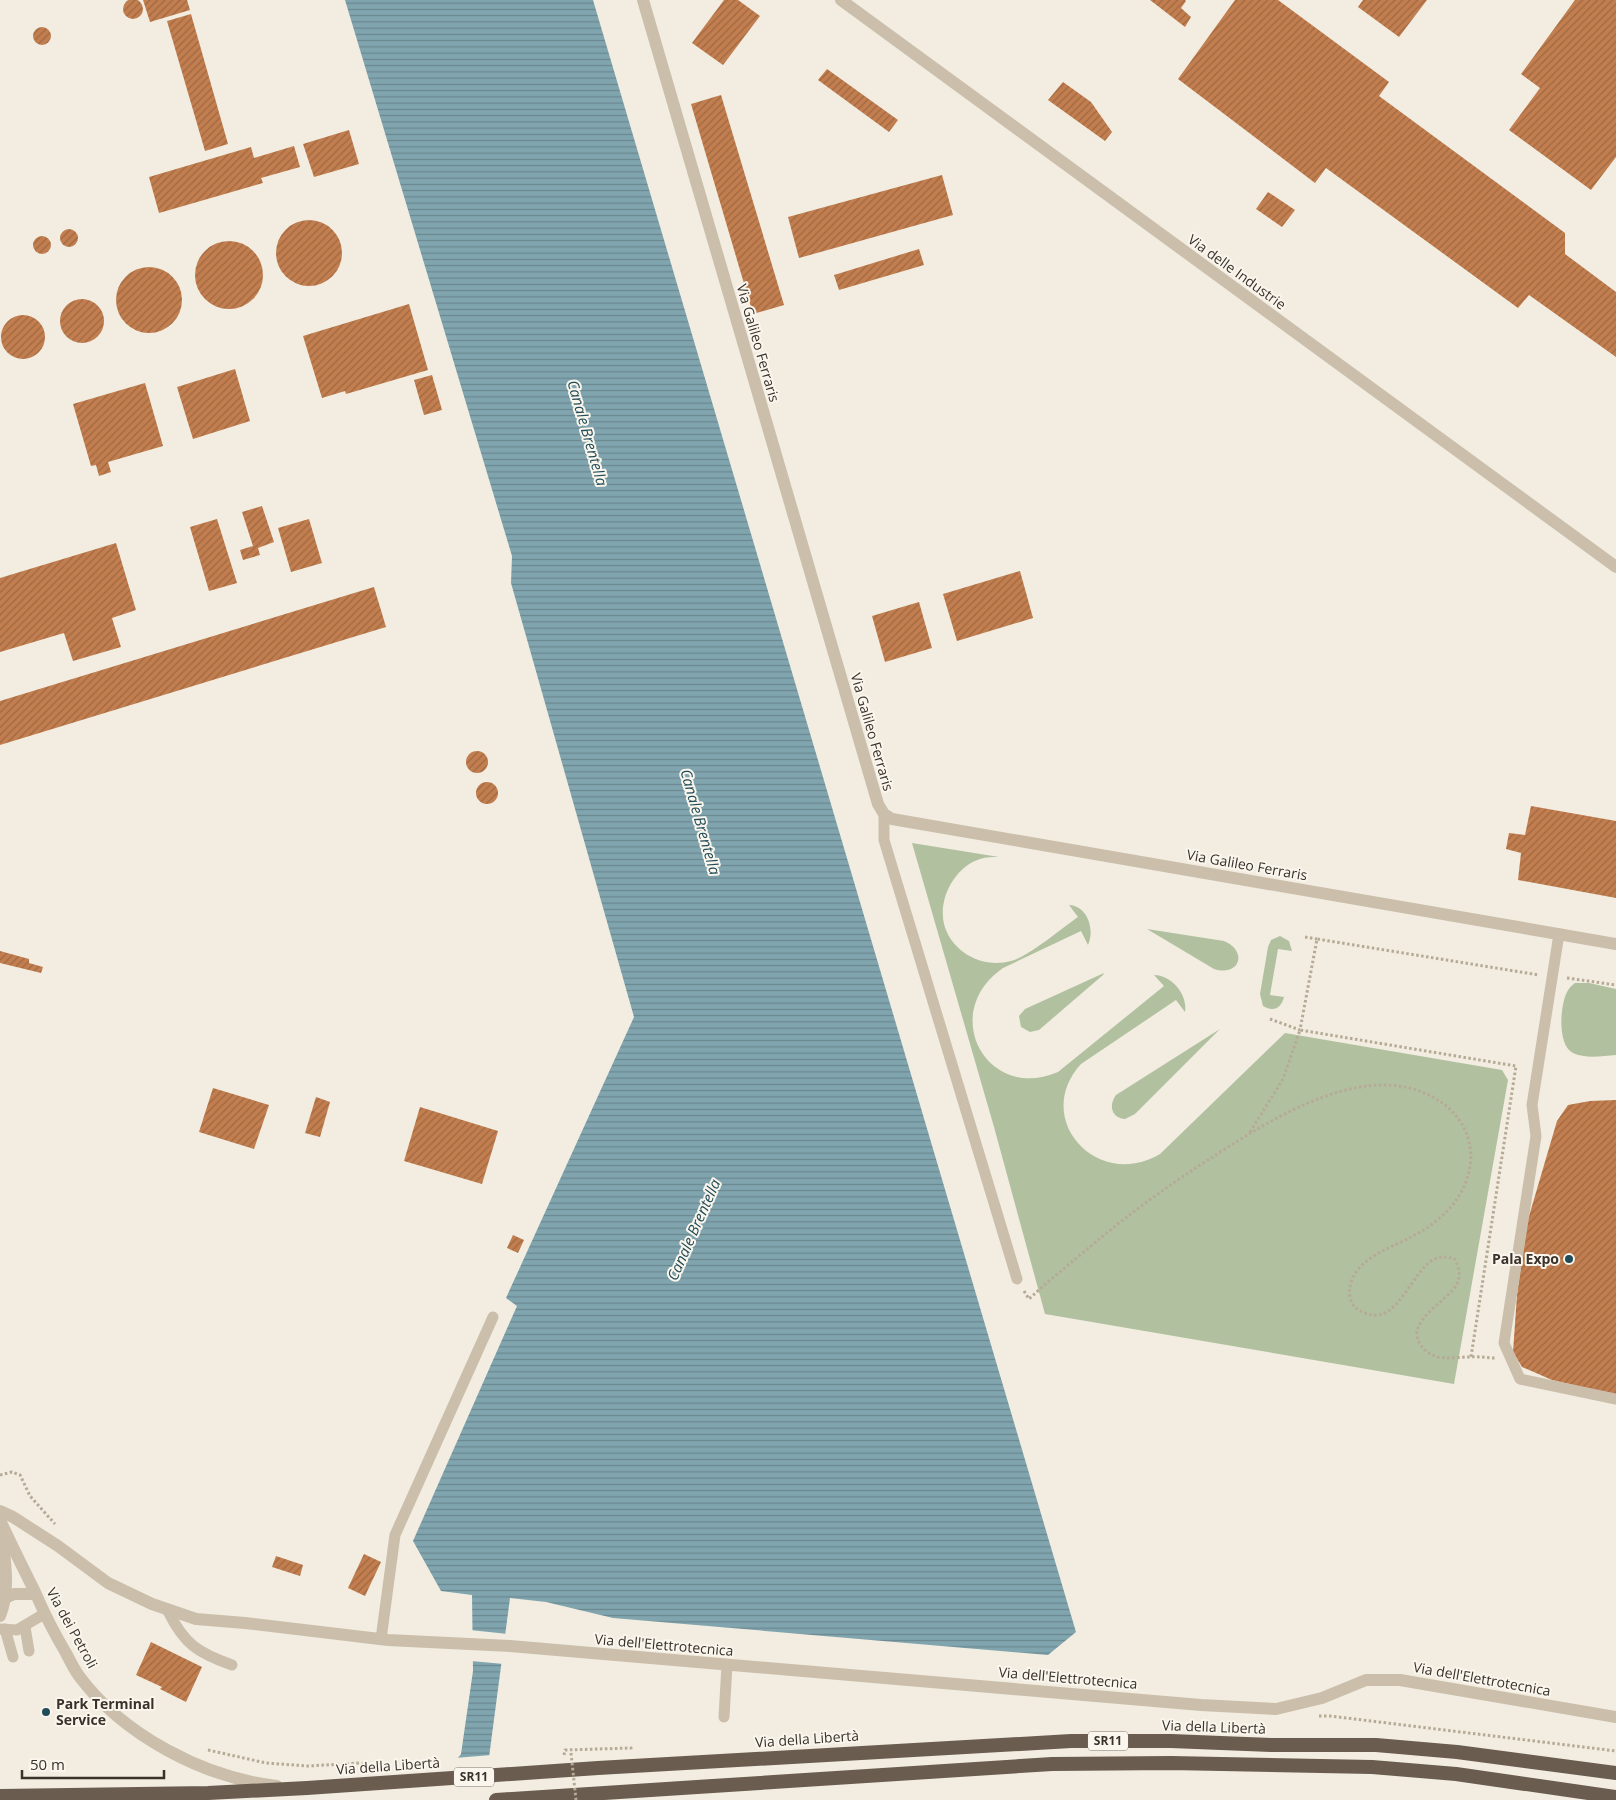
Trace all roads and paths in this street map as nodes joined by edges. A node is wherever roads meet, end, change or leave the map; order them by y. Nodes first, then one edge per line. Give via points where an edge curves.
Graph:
1 (642, 0) edge
2 (841, 0) edge
3 (1616, 567) edge
4 (884, 814) junction
5 (1559, 934) junction
6 (1305, 937) dead end
7 (1317, 939) junction
8 (1616, 944) edge
9 (1552, 977) junction
10 (1616, 985) edge
11 (1270, 1019) dead end
12 (1300, 1030) junction
13 (1250, 1133) junction
14 (1017, 1279) dead end
15 (1038, 1289) dead end
16 (493, 1317) dead end
17 (1471, 1357) junction
18 (1511, 1360) junction
19 (1616, 1399) edge
20 (0, 1475) edge
21 (0, 1518) edge
22 (59, 1527) dead end
23 (36, 1594) junction
24 (5, 1598) junction
25 (168, 1611) junction
26 (44, 1614) junction
27 (0, 1616) edge
28 (25, 1627) junction
29 (2, 1629) edge
30 (381, 1639) junction
31 (29, 1651) dead end
32 (13, 1657) dead end
33 (232, 1665) dead end
34 (727, 1665) junction
35 (724, 1717) dead end
36 (1616, 1717) edge
37 (206, 1750) dead end
38 (631, 1751) dead end
39 (571, 1753) dead end
40 (564, 1758) dead end
41 (375, 1770) dead end
42 (1616, 1773) edge
43 (307, 1788) junction
44 (0, 1791) edge
45 (0, 1796) edge
46 (22, 1796) junction
47 (1616, 1797) edge
48 (496, 1800) edge
49 (576, 1800) edge

1 - 4 street, Via Galileo Ferraris via 878,804
2 - 3 street, Via delle Industrie
4 - 5 street, Via Galileo Ferraris via 892,819
4 - 14 lane via 884,840
5 - 8 street, Via Galileo Ferraris
5 - 9 lane
6 - 7 path
7 - 9 path
7 - 12 path
9 - 10 path
9 - 18 lane via 1532,1105 1536,1136 1504,1343
11 - 12 path
12 - 13 path via 1283,1079
12 - 17 path via 1516,1066
13 - 15 path via 1132,1212
13 - 17 path via 1316,1101 1366,1086 1412,1089 1435,1096 1452,1111 1465,1129 1471,1153 1469,1175 1462,1190 1452,1206 1427,1228 1376,1254 1362,1265 1350,1284 1350,1293 1351,1303 1358,1310 1368,1315 1381,1314 1402,1298 1433,1259 1454,1258 1459,1273 1457,1283 1423,1319 1416,1337 1426,1352 1439,1357
16 - 30 lane via 395,1535
17 - 18 path
18 - 19 lane via 1520,1379
20 - 22 path via 12,1472 20,1475 30,1496
21 - 23 street, Via dei Petroli
21 - 24 street via 7,1579
21 - 25 street via 13,1517 108,1583
23 - 24 street via 14,1594
23 - 26 street, Via dei Petroli
24 - 27 street
25 - 30 street via 196,1619
25 - 33 lane via 192,1646
26 - 28 lane
26 - 43 street, Via dei Petroli via 78,1675 129,1727 161,1747 220,1772 264,1784
28 - 29 lane
28 - 31 lane
29 - 32 lane
30 - 34 street, Via dell'Elettrotecnica via 510,1646
34 - 35 lane
34 - 36 street, Via dell'Elettrotecnica via 1276,1709 1322,1698 1366,1680 1400,1680
37 - 41 path via 266,1763 308,1766 360,1763
38 - 40 path via 631,1748 565,1750
39 - 49 path, bridge
42 - 43 highway, Via della Libertà / SR11 via 1376,1745 1071,1742
43 - 46 highway, Via della Libertà / SR11
44 - 46 highway
45 - 46 highway, Via della Libertà / SR11
47 - 48 highway, SR11 via 1456,1774 1372,1767 1171,1763 1052,1764

